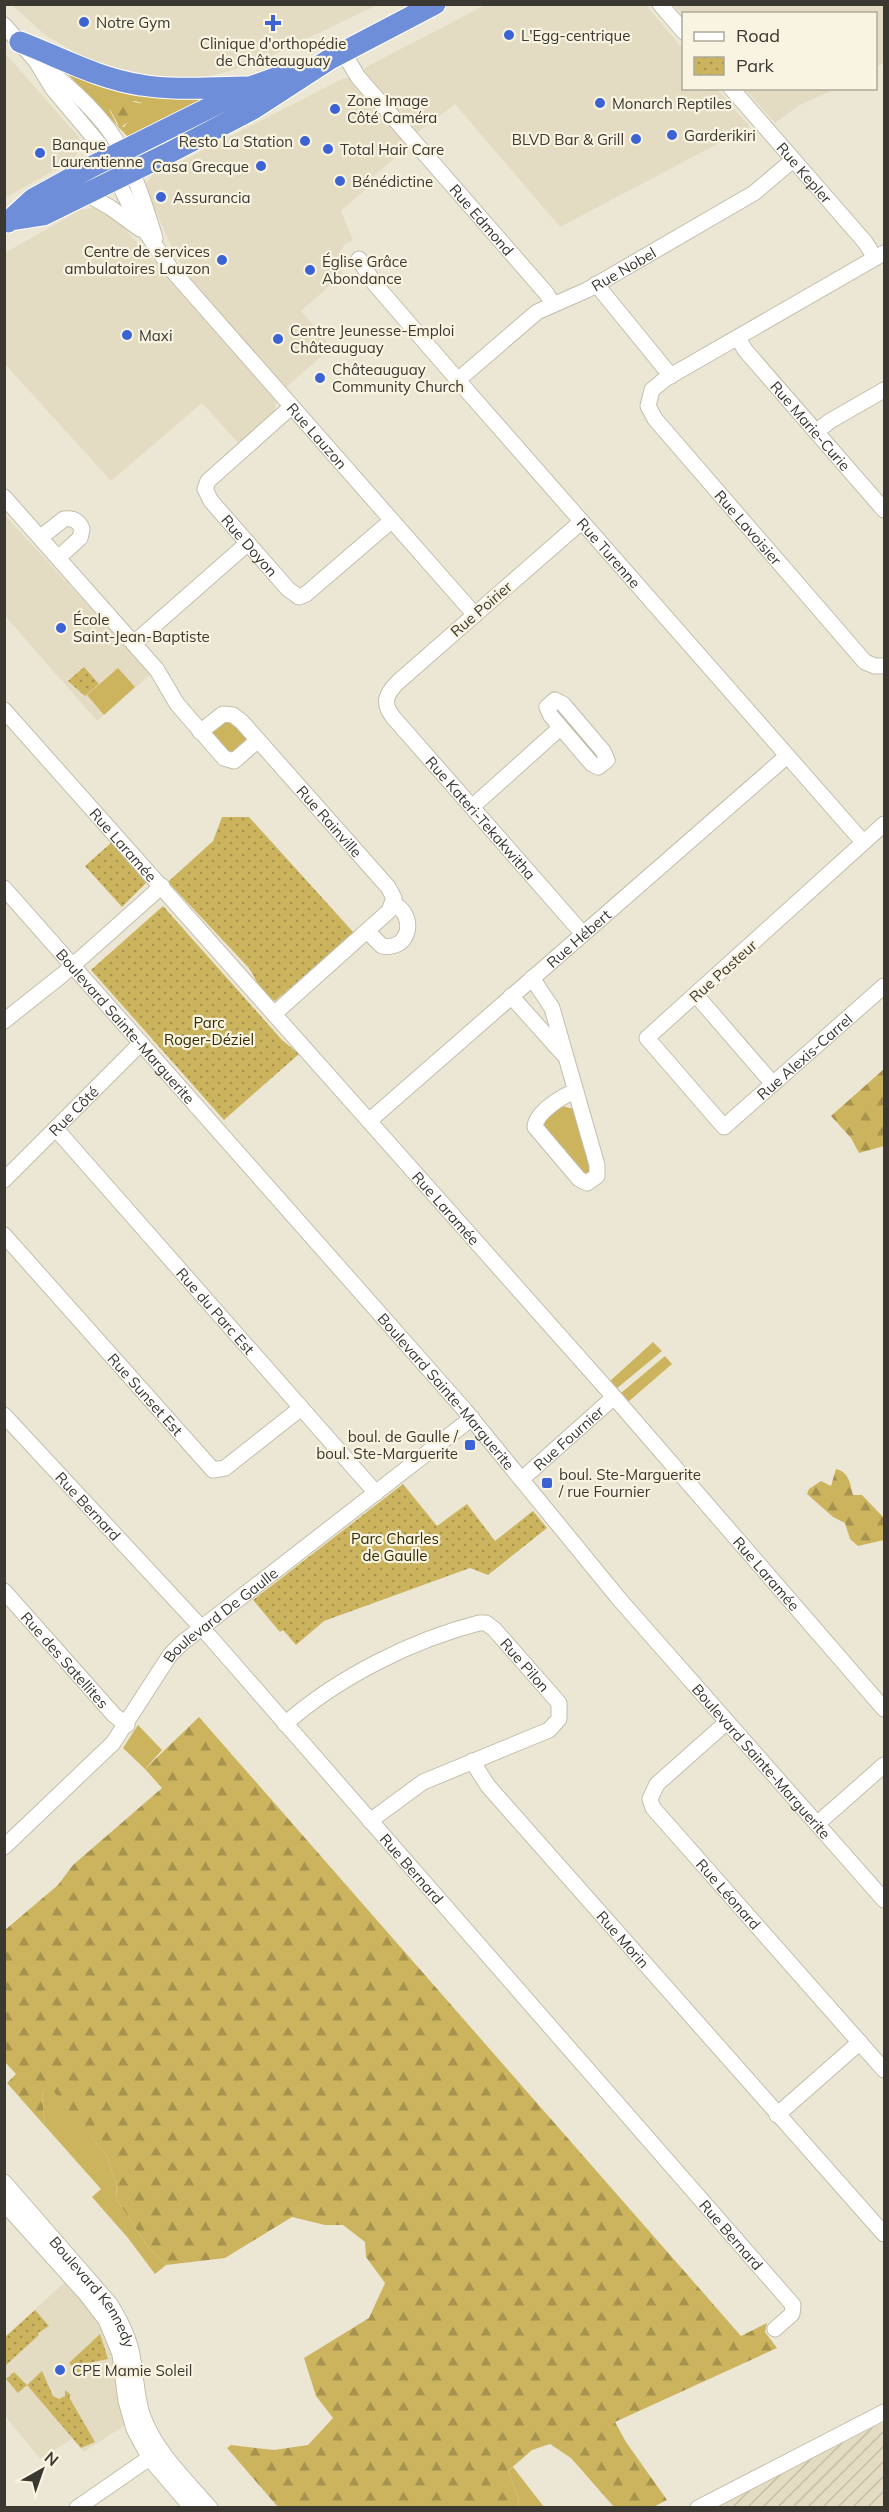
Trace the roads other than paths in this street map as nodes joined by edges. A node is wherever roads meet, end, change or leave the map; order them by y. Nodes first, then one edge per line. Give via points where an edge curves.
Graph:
1 (435, 4) edge
2 (660, 4) edge
3 (4, 25) edge
4 (682, 30) edge
5 (20, 42) junction
6 (336, 56) junction
7 (253, 87) junction
8 (733, 90) edge
9 (793, 160) junction
10 (119, 165) junction
11 (85, 194) junction
12 (8, 222) edge
13 (146, 233) junction
14 (161, 255) junction
15 (880, 256) edge
16 (358, 259) dead end
17 (596, 284) junction
18 (553, 304) junction
19 (738, 338) junction
20 (671, 376) junction
21 (458, 380) junction
22 (885, 390) edge
23 (291, 407) junction
24 (816, 432) junction
25 (4, 497) edge
26 (885, 510) edge
27 (391, 521) junction
28 (581, 522) junction
29 (41, 537) junction
30 (248, 543) junction
31 (59, 557) junction
32 (475, 615) junction
33 (134, 643) junction
34 (885, 666) edge
35 (386, 700) joint
36 (4, 710) edge
37 (560, 728) dead end
38 (200, 732) junction
39 (258, 741) junction
40 (787, 756) junction
41 (472, 807) junction
42 (885, 824) edge
43 (862, 842) junction
44 (162, 886) junction
45 (4, 888) edge
46 (394, 904) junction
47 (367, 931) junction
48 (582, 934) junction
49 (73, 966) junction
50 (532, 978) junction
51 (885, 986) edge
52 (696, 995) junction
53 (511, 996) junction
54 (274, 1014) junction
55 (4, 1021) edge
56 (141, 1043) junction
57 (566, 1057) junction
58 (773, 1084) junction
59 (576, 1091) junction
60 (369, 1121) junction
61 (724, 1127) joint
62 (56, 1129) junction
63 (4, 1180) edge
64 (4, 1235) edge
65 (615, 1397) junction
66 (301, 1408) junction
67 (4, 1415) edge
68 (472, 1418) junction
69 (522, 1479) junction
70 (376, 1493) junction
71 (4, 1591) edge
72 (202, 1628) junction
73 (885, 1709) edge
74 (727, 1722) junction
75 (285, 1724) junction
76 (127, 1725) junction
77 (472, 1761) junction
78 (885, 1765) edge
79 (370, 1821) junction
80 (817, 1824) junction
81 (4, 1847) edge
82 (885, 1900) edge
83 (860, 2042) junction
84 (885, 2070) edge
85 (777, 2115) junction
86 (4, 2182) edge
87 (4, 2203) edge
88 (885, 2235) edge
89 (775, 2329) dead end
90 (885, 2412) edge
91 (155, 2454) junction
92 (77, 2508) edge
93 (192, 2508) edge
94 (210, 2508) edge
95 (698, 2508) edge

1 - 6 highway
2 - 4 street
3 - 5 street
5 - 7 highway via 104,76 140,85
5 - 10 street via 53,89
6 - 7 highway
6 - 10 highway via 253,109
6 - 18 street, Rue Edmond
7 - 10 highway
8 - 9 street, Rue Kepler
9 - 15 street, Rue Kepler
9 - 17 street, Rue Nobel via 754,193
10 - 11 highway
10 - 12 highway via 33,199
10 - 13 street, Rue Lauzon via 135,216
10 - 14 street, Rue Lauzon
11 - 12 highway via 43,215
11 - 13 street
13 - 14 street, Rue Lauzon
14 - 23 street, Rue Lauzon
15 - 19 street, Rue Lavoisier
16 - 21 street, Rue Turenne
17 - 18 street, Rue Nobel
17 - 20 street
18 - 21 street, Rue Nobel via 537,312
19 - 20 street, Rue Lavoisier
19 - 24 street, Rue Marie-Curie
20 - 34 street, Rue Lavoisier via 655,386 650,396 648,406 655,419 865,662
21 - 28 street, Rue Turenne
22 - 24 street
23 - 27 street, Rue Lauzon
23 - 30 street, Rue Doyon via 206,485 208,498
24 - 26 street, Rue Marie-Curie
25 - 29 street
27 - 30 street, Rue Doyon via 299,597
27 - 32 street, Rue Lauzon
28 - 32 street, Rue Poirier
28 - 40 street, Rue Turenne
29 - 31 street
29 - 31 street via 64,519 74,519 79,524 80,538
30 - 33 street
31 - 33 street
32 - 35 street, Rue Poirier via 398,682
33 - 38 street
35 - 41 street, Rue Kateri-Tekakwitha via 393,717
36 - 44 street, Rue Laramée
37 - 41 street
38 - 39 street, Rue Rainville via 219,716 228,714 242,722
38 - 39 street via 231,762
39 - 46 street, Rue Rainville via 388,887
40 - 43 street, Rue Turenne
40 - 48 street, Rue Hébert
41 - 48 street, Rue Kateri-Tekakwitha
42 - 43 street, Rue Pasteur
43 - 52 street, Rue Pasteur
44 - 49 street
44 - 54 street, Rue Laramée
45 - 49 street, Boulevard Sainte-Marguerite
46 - 47 street
46 - 47 street, Rue Rainville via 404,911 408,921 405,939 395,946 382,946
47 - 54 street
48 - 50 street, Rue Hébert
49 - 55 street
49 - 56 street, Boulevard Sainte-Marguerite
50 - 53 street, Rue Hébert
50 - 57 street via 550,1002
51 - 58 street, Rue Alexis-Carrel
52 - 58 street
52 - 61 street, Rue Pasteur via 647,1038
53 - 57 street
53 - 60 street, Rue Hébert
54 - 60 street, Rue Laramée
56 - 62 street, Rue Côté
56 - 68 street, Boulevard Sainte-Marguerite
57 - 59 street
58 - 61 street, Rue Alexis-Carrel
59 - 59 street via 561,1098 537,1119 535,1127 579,1179 587,1183 599,1171
60 - 65 street, Rue Laramée
62 - 63 street, Rue Côté
62 - 66 street, Rue du Parc Est
64 - 66 street, Rue Sunset Est via 213,1470 225,1468
65 - 69 street, Rue Fournier
65 - 73 street, Rue Laramée
66 - 70 street, Rue du Parc Est
67 - 72 street, Rue Bernard
68 - 69 street, Boulevard Sainte-Marguerite
68 - 70 street, Boulevard De Gaulle
69 - 74 street, Boulevard Sainte-Marguerite via 620,1600
70 - 72 street, Boulevard De Gaulle
71 - 76 street, Rue des Satellites
72 - 75 street, Rue Bernard
72 - 76 street, Boulevard De Gaulle via 170,1655
74 - 80 street, Boulevard Sainte-Marguerite
74 - 83 street, Rue Léonard via 661,1780 651,1793 653,1808
75 - 77 street, Rue Pilon via 326,1691 359,1672 401,1652 483,1623 494,1629 555,1698 561,1713 557,1724 544,1733
75 - 79 street, Rue Bernard
76 - 81 street, Boulevard De Gaulle
77 - 79 street, Rue Pilon via 414,1787
77 - 85 street, Rue Morin via 483,1780
78 - 80 street
79 - 89 street, Rue Bernard via 792,2305 794,2311
80 - 82 street, Boulevard Sainte-Marguerite
83 - 84 street, Rue Léonard
83 - 85 street
85 - 88 street, Rue Morin
86 - 91 street, Boulevard Kennedy via 114,2310 132,2352 141,2412
87 - 91 street, Boulevard Kennedy via 106,2320 120,2354 129,2417
90 - 95 street
91 - 92 street
91 - 93 street, Boulevard Kennedy
91 - 94 street, Boulevard Kennedy

